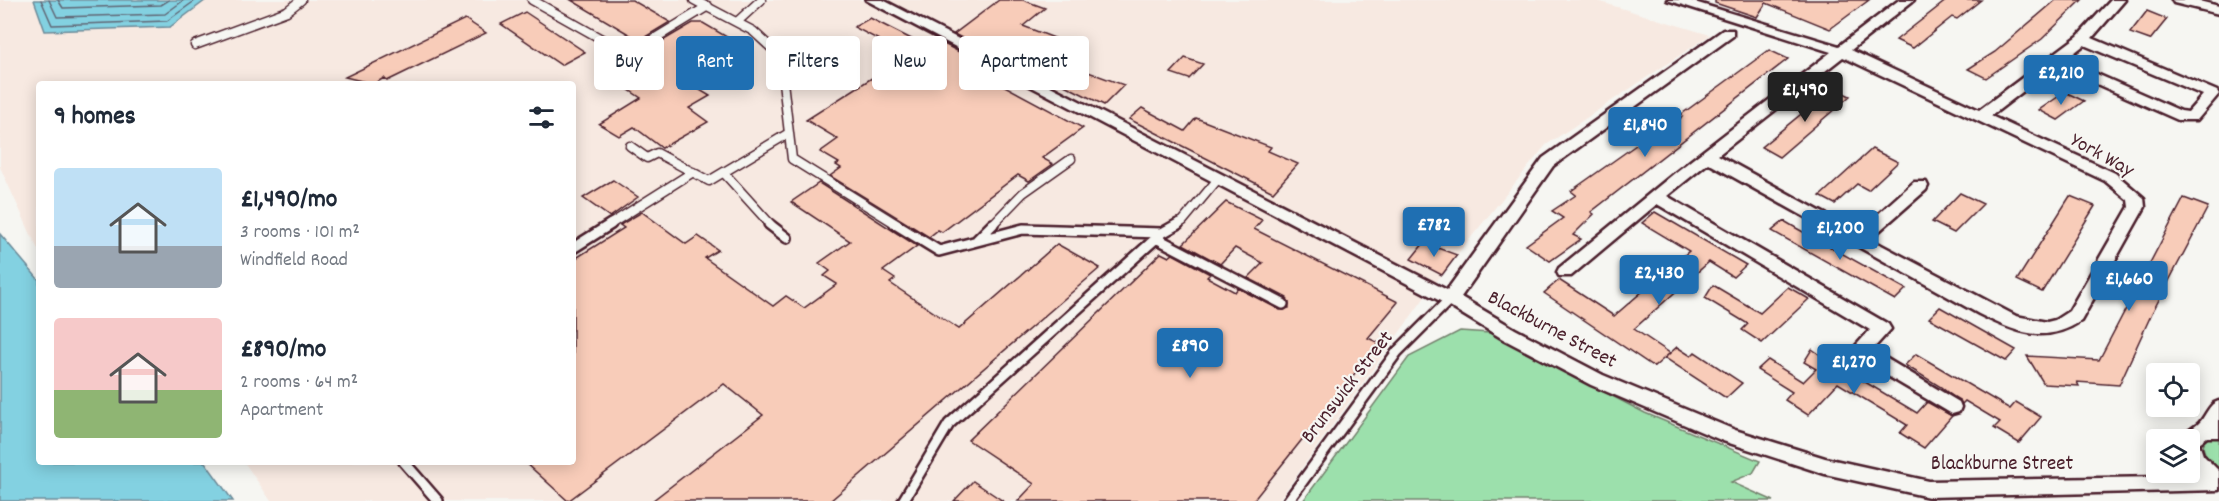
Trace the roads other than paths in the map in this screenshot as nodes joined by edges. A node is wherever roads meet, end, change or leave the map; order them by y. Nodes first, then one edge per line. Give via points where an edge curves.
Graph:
1 (301, 0) edge
2 (532, 0) edge
3 (694, 0) edge
4 (762, 0) edge
5 (873, 0) edge
6 (1674, 0) edge
7 (1728, 0) edge
8 (1907, 0) edge
9 (2118, 0) edge
10 (2179, 0) edge
11 (708, 6) junction
12 (2219, 10) edge
13 (1719, 13) junction
14 (737, 22) junction
15 (1728, 33) dead end
16 (2083, 39) junction
17 (195, 45) dead end
18 (1841, 51) junction
19 (2056, 61) junction
20 (1981, 116) junction
21 (789, 133) junction
22 (630, 147) dead end
23 (1708, 156) junction
24 (1071, 159) dead end
25 (693, 172) junction
26 (723, 173) junction
27 (1218, 178) junction
28 (1920, 186) dead end
29 (1657, 196) junction
30 (1159, 236) junction
31 (787, 238) dead end
32 (1861, 238) junction
33 (977, 240) junction
34 (576, 244) edge
35 (1565, 272) dead end
36 (1450, 299) junction
37 (1283, 303) dead end
38 (1952, 407) dead end
39 (2219, 408) edge
40 (2213, 429) edge
41 (2200, 461) edge
42 (407, 465) edge
43 (2146, 480) edge
44 (2200, 480) edge
45 (2217, 481) edge
46 (1932, 495) edge
47 (438, 501) edge
48 (903, 501) edge
49 (1288, 501) edge

1 - 17 lane via 286,11
2 - 11 lane via 614,45 644,45
3 - 11 lane
4 - 14 lane
5 - 27 street, Blackburne Street
6 - 13 street, York Way
7 - 13 street
8 - 18 street
9 - 16 street
10 - 12 street
11 - 14 lane
13 - 18 street, York Way
14 - 21 lane via 780,56
15 - 36 street, Brunswick Street via 1548,162
16 - 19 street
16 - 19 street via 2212,94 2192,117 2178,115
18 - 20 street, York Way
18 - 23 street
19 - 20 street
20 - 32 street, York Way via 2110,177 2136,198 2137,207 2075,316 2058,327 2034,327 2005,319
21 - 26 lane
21 - 33 lane via 792,159 939,251
22 - 25 lane via 647,158 657,153
23 - 29 street
23 - 32 street, York Way
24 - 33 lane via 1023,193
25 - 26 lane via 709,181
25 - 34 lane
26 - 31 lane via 760,217
27 - 30 lane via 1183,221
27 - 36 street, Blackburne Street
28 - 32 street
29 - 35 street
29 - 38 street via 1882,329 1860,351
30 - 33 lane via 1088,229 1023,229
30 - 37 lane
30 - 48 lane via 949,424
36 - 46 street, Blackburne Street via 1597,380 1730,436
36 - 49 lane, Brunswick Street via 1397,352
39 - 40 street
41 - 45 street
42 - 47 lane
43 - 46 street, Blackburne Street
44 - 45 street, Blackburne Street

